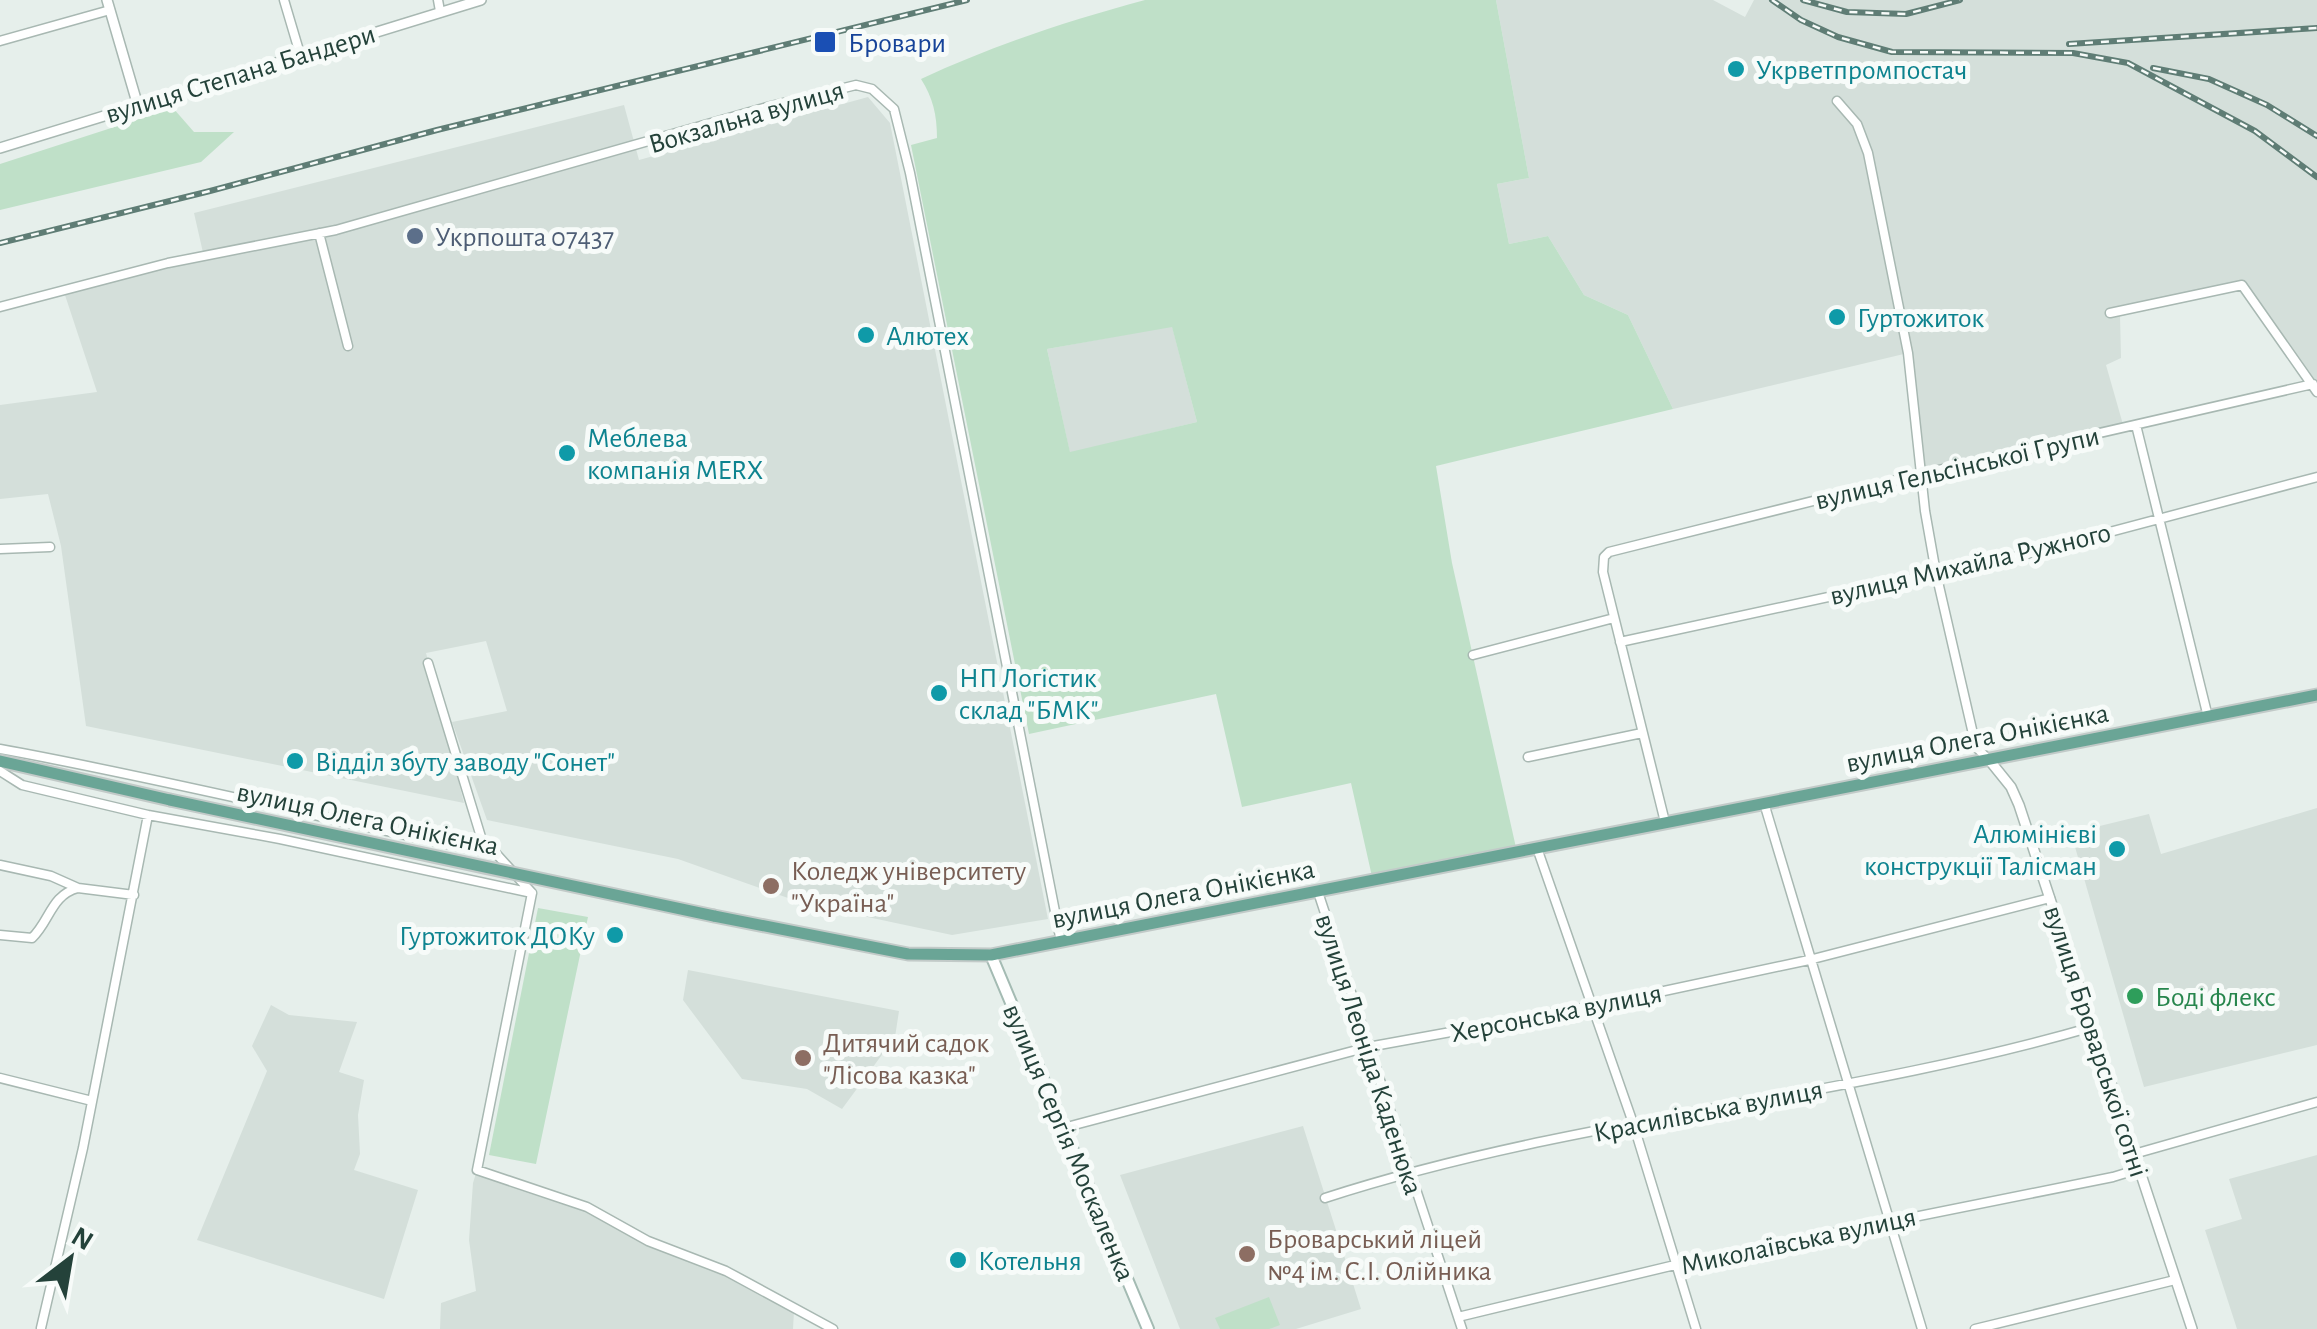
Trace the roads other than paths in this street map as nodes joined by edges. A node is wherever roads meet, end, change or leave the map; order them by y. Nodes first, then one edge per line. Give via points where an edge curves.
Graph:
1 (284, 0) edge
2 (482, 0) edge
3 (108, 5) edge
4 (439, 5) edge
5 (0, 41) edge
6 (300, 54) junction
7 (1837, 101) dead end
8 (138, 106) junction
9 (0, 148) edge
10 (320, 233) junction
11 (0, 307) edge
12 (2110, 313) dead end
13 (348, 346) dead end
14 (2315, 388) edge
15 (2136, 425) junction
16 (1921, 474) junction
17 (2317, 476) edge
18 (2160, 518) junction
19 (50, 547) dead end
20 (0, 549) edge
21 (1936, 573) junction
22 (1614, 618) junction
23 (1620, 642) junction
24 (1473, 655) dead end
25 (428, 662) dead end
26 (2317, 695) edge
27 (2208, 717) junction
28 (1642, 733) junction
29 (0, 749) edge
30 (1528, 756) dead end
31 (1990, 760) junction
32 (0, 762) edge
33 (0, 772) edge
34 (1764, 803) junction
35 (286, 810) junction
36 (148, 815) junction
37 (1666, 822) junction
38 (280, 839) junction
39 (1537, 848) junction
40 (496, 854) junction
41 (0, 866) edge
42 (78, 888) junction
43 (1318, 892) junction
44 (532, 893) junction
45 (134, 895) junction
46 (2050, 898) junction
47 (0, 934) edge
48 (1061, 942) junction
49 (991, 956) junction
50 (1809, 960) junction
51 (1594, 1006) junction
52 (2092, 1027) junction
53 (1368, 1047) junction
54 (0, 1078) edge
55 (1848, 1083) junction
56 (92, 1101) junction
57 (2317, 1102) edge
58 (1633, 1124) junction
59 (1063, 1128) junction
60 (2134, 1154) junction
61 (2139, 1169) junction
62 (1408, 1172) junction
63 (1326, 1198) dead end
64 (1890, 1221) junction
65 (1674, 1265) junction
66 (2176, 1280) junction
67 (1458, 1317) junction
68 (41, 1328) edge
69 (833, 1329) edge
70 (1148, 1329) edge
71 (1462, 1329) edge
72 (1696, 1329) edge
73 (1922, 1329) edge
74 (1976, 1329) edge
75 (2192, 1329) edge

1 - 6 street
2 - 4 street, вулиця Степана Бандери
3 - 5 street
3 - 8 street
4 - 6 street, вулиця Степана Бандери
6 - 8 street, вулиця Степана Бандери
7 - 16 street via 1857,124 1868,154 1908,353
8 - 9 street, вулиця Степана Бандери
10 - 11 street, Вокзальна вулиця via 168,262
10 - 13 street
10 - 48 street, Вокзальна вулиця via 856,85 886,100 894,108 910,173
12 - 14 street via 2242,284
14 - 15 street, вулиця Гельсінської Групи
15 - 16 street, вулиця Гельсінської Групи
15 - 18 street
16 - 21 street
16 - 22 street, вулиця Гельсінської Групи via 1616,548 1604,557 1603,572
17 - 18 street, вулиця Михайла Ружного
18 - 21 street, вулиця Михайла Ружного
18 - 27 street
19 - 20 street
21 - 23 street, вулиця Михайла Ружного
21 - 31 street via 1976,747
22 - 23 street
22 - 24 street
23 - 28 street
25 - 40 street via 481,836
26 - 27 main road, вулиця Олега Онікієнка
27 - 31 main road, вулиця Олега Онікієнка
28 - 30 street
28 - 37 street
29 - 35 street
31 - 34 main road, вулиця Олега Онікієнка
31 - 46 street, вулиця Броварської сотні via 2019,805
32 - 49 main road, вулиця Олега Онікієнка, bridge via 908,954
33 - 36 street via 22,785
34 - 37 main road, вулиця Олега Онікієнка
34 - 50 street
35 - 38 street
35 - 40 street
36 - 38 street
36 - 45 street
37 - 39 main road, вулиця Олега Онікієнка
38 - 44 street
39 - 43 main road, вулиця Олега Онікієнка
39 - 51 street
40 - 44 street
41 - 42 street
42 - 45 street
42 - 47 street via 50,909 32,938
43 - 48 main road, вулиця Олега Онікієнка
43 - 53 street, вулиця Леоніда Каденюка
44 - 69 street via 477,1170 587,1207
45 - 56 street
46 - 50 street, Херсонська вулиця
46 - 52 street, вулиця Броварської сотні
48 - 49 main road, вулиця Олега Онікієнка
49 - 59 main road, вулиця Сергія Москаленка
50 - 51 street, Херсонська вулиця
50 - 55 street
51 - 53 street, Херсонська вулиця
51 - 58 street
52 - 55 street, Красилівська вулиця
52 - 60 street, вулиця Броварської сотні
53 - 59 street, Херсонська вулиця
53 - 62 street, вулиця Леоніда Каденюка
54 - 56 street
55 - 58 street, Красилівська вулиця
55 - 64 street
56 - 68 street
57 - 60 street
58 - 62 street, Красилівська вулиця
58 - 65 street
59 - 70 main road, вулиця Сергія Москаленка
60 - 61 street, вулиця Броварської сотні
61 - 64 street, Миколаївська вулиця
61 - 66 street, вулиця Броварської сотні
62 - 63 street, Красилівська вулиця
62 - 67 street, вулиця Леоніда Каденюка
64 - 65 street, Миколаївська вулиця
64 - 73 street
65 - 67 street, Миколаївська вулиця
65 - 72 street
66 - 74 street
66 - 75 street, вулиця Броварської сотні
67 - 71 street, вулиця Леоніда Каденюка

